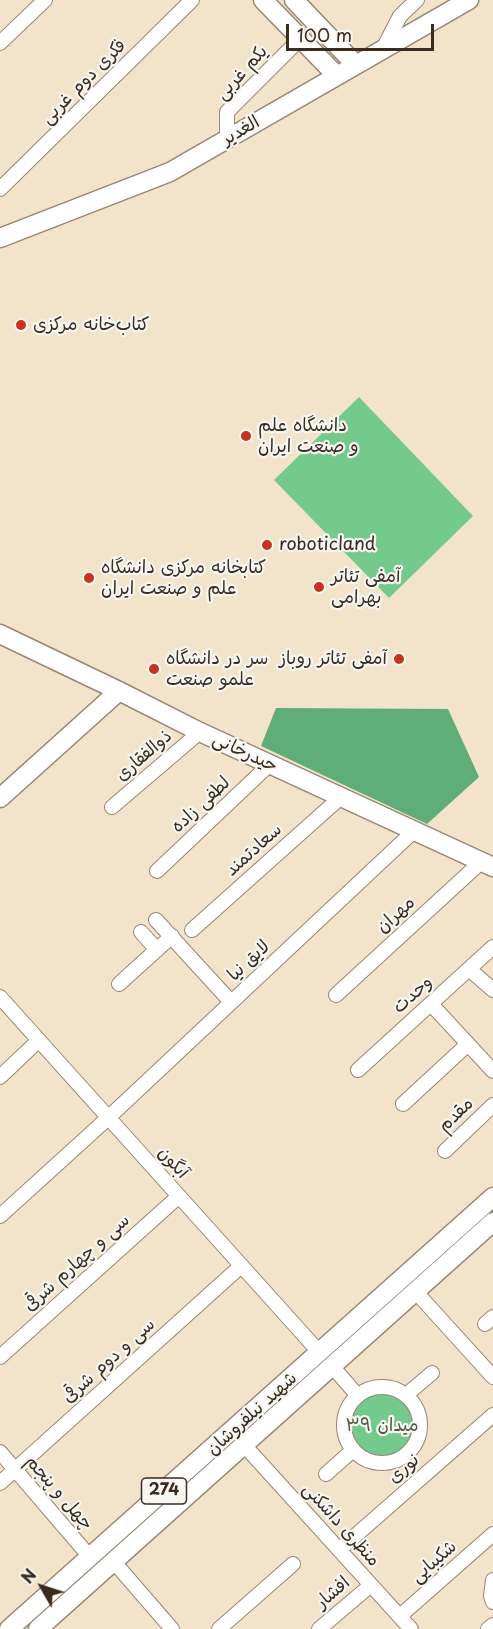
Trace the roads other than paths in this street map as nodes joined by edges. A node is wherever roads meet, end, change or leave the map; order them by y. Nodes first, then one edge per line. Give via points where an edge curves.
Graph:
1 (45, 0) edge
2 (192, 0) edge
3 (263, 0) edge
4 (294, 0) edge
5 (417, 0) edge
6 (469, 0) edge
7 (300, 39) junction
8 (0, 43) edge
9 (384, 47) junction
10 (355, 64) junction
11 (336, 75) junction
12 (227, 139) junction
13 (0, 189) edge
14 (0, 238) edge
15 (0, 634) edge
16 (119, 691) junction
17 (200, 732) junction
18 (270, 764) junction
19 (340, 797) junction
20 (0, 798) edge
21 (112, 807) dead end
22 (414, 831) junction
23 (487, 865) edge
24 (157, 871) dead end
25 (156, 920) dead end
26 (192, 930) dead end
27 (141, 932) dead end
28 (171, 936) junction
29 (157, 950) junction
30 (491, 954) edge
31 (469, 969) junction
32 (120, 984) dead end
33 (493, 990) edge
34 (336, 995) dead end
35 (0, 997) edge
36 (231, 1002) junction
37 (431, 1004) junction
38 (39, 1040) junction
39 (468, 1044) junction
40 (358, 1070) dead end
41 (493, 1071) edge
42 (0, 1077) edge
43 (403, 1104) dead end
44 (493, 1105) edge
45 (108, 1118) junction
46 (445, 1151) dead end
47 (179, 1196) junction
48 (493, 1197) edge
49 (0, 1216) edge
50 (493, 1222) edge
51 (241, 1266) junction
52 (416, 1292) junction
53 (0, 1357) edge
54 (326, 1360) junction
55 (432, 1373) dead end
56 (493, 1377) edge
57 (406, 1395) junction
58 (358, 1396) junction
59 (493, 1415) edge
60 (244, 1445) junction
61 (353, 1450) junction
62 (412, 1451) junction
63 (0, 1452) edge
64 (15, 1470) junction
65 (429, 1472) junction
66 (326, 1474) dead end
67 (0, 1483) edge
68 (491, 1541) edge
69 (339, 1550) junction
70 (90, 1557) junction
71 (114, 1562) junction
72 (293, 1564) dead end
73 (493, 1580) edge
74 (371, 1585) junction
75 (493, 1602) edge
76 (400, 1617) junction
77 (493, 1625) edge
78 (9, 1629) edge
79 (39, 1629) edge
80 (172, 1629) edge
81 (219, 1629) edge
82 (319, 1629) edge
83 (411, 1629) edge
84 (488, 1629) edge

1 - 8 street
2 - 13 street, فکری دوم غربی
3 - 7 main road
4 - 10 main road
5 - 9 street via 400,16
6 - 9 main road, الغدیر
7 - 11 main road
7 - 12 street, یکم غربی via 227,112
9 - 10 main road, الغدیر
10 - 11 main road, الغدیر
11 - 12 main road, الغدیر
12 - 14 main road, الغدیر via 170,172
15 - 16 main road, حیدرخانی
16 - 17 main road, حیدرخانی
16 - 20 main road
17 - 18 main road, حیدرخانی
17 - 21 street, ذوالفقاری
18 - 19 main road, حیدرخانی
18 - 24 street, لطفی زاده
19 - 22 main road, حیدرخانی
19 - 26 street, سعادتمند
22 - 23 main road, حیدرخانی
22 - 36 street, لایق نیا
23 - 34 street, مهران
25 - 28 street
27 - 29 street
28 - 29 street
28 - 36 street
29 - 32 street
30 - 31 street, وحدت
31 - 33 street
31 - 37 street, وحدت
35 - 38 street, آبگون
36 - 45 street, لایق نیا
37 - 39 street
37 - 40 street, وحدت
38 - 42 street
38 - 45 street, آبگون
39 - 41 street
39 - 43 street
44 - 46 street, مقدم
45 - 47 street, آبگون
45 - 49 street, لایق نیا
47 - 51 street, آبگون
47 - 53 street, سی و چهارم شرقی
48 - 54 main road, شهید نیلفروشان / 274
50 - 52 main road, 274
51 - 54 street, آبگون
51 - 64 street, سی و دوم شرقی
52 - 54 main road, 274
52 - 56 street
54 - 58 street, آبگون
54 - 60 main road, شهید نیلفروشان / 274
54 - 70 main road, شهید نیلفروشان / 274
55 - 57 street
57 - 58 street via 382,1387
57 - 62 street via 419,1414 421,1426
58 - 61 street via 345,1416 344,1428
59 - 65 street, نوری
60 - 69 street, منظری داشکنی
60 - 71 main road, شهید نیلفروشان / 274
61 - 62 street via 362,1458 383,1464
61 - 66 street
62 - 65 street
63 - 64 street, چهل و پنجم
64 - 67 street, سی و دوم شرقی
64 - 70 street, چهل و پنجم
65 - 69 street, نوری
68 - 76 street, شکیبایی
69 - 74 street, منظری داشکنی
70 - 78 main road, شهید نیلفروشان / 274
71 - 79 main road, شهید نیلفروشان / 274
71 - 80 street
72 - 81 street
73 - 75 street
74 - 76 street, منظری داشکنی
74 - 82 street, افشار
76 - 83 street, منظری داشکنی
77 - 84 street

